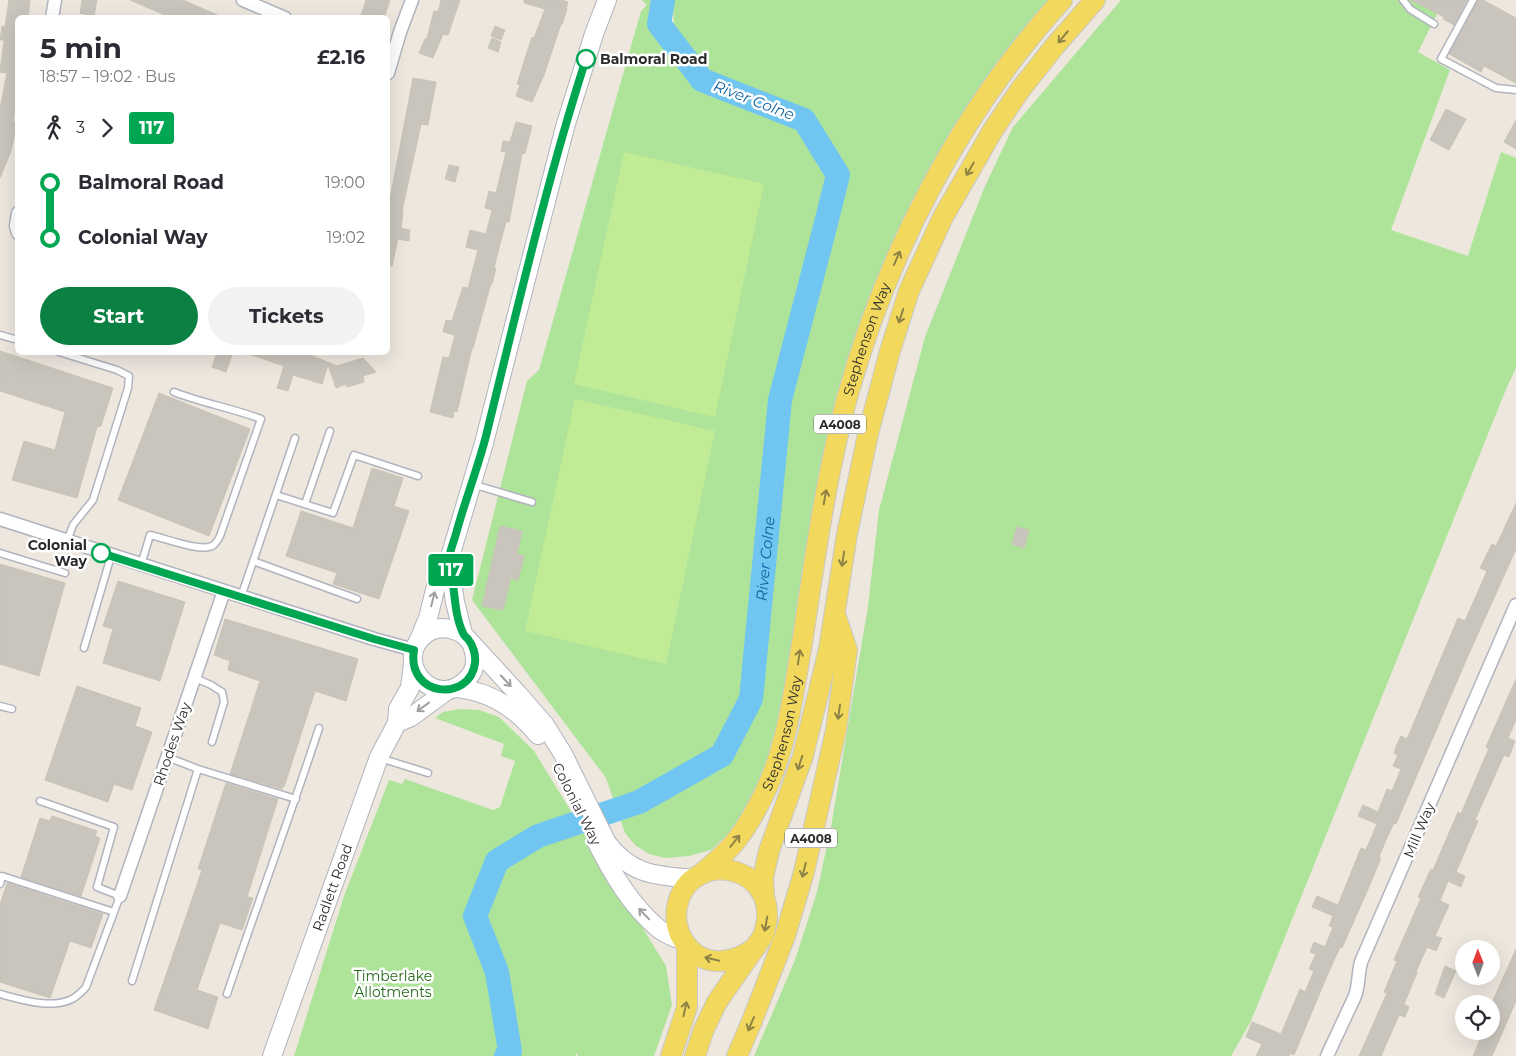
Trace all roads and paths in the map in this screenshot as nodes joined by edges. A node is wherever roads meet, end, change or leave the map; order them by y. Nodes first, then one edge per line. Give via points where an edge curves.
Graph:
1 (54, 0) edge
2 (243, 0) edge
3 (412, 0) edge
4 (608, 0) edge
5 (1062, 0) edge
6 (1095, 0) edge
7 (1403, 0) edge
8 (1473, 0) edge
9 (52, 15) edge
10 (278, 15) edge
11 (1434, 24) dead end
12 (390, 56) edge
13 (1516, 90) edge
14 (0, 335) edge
15 (15, 339) edge
16 (69, 355) edge
17 (174, 392) dead end
18 (330, 431) dead end
19 (295, 438) dead end
20 (418, 476) dead end
21 (471, 484) junction
22 (276, 495) junction
23 (532, 502) dead end
24 (305, 504) junction
25 (0, 519) edge
26 (67, 541) junction
27 (0, 553) edge
28 (111, 556) junction
29 (449, 560) junction
30 (253, 561) junction
31 (141, 565) junction
32 (65, 573) dead end
33 (224, 591) junction
34 (241, 597) junction
35 (357, 599) dead end
36 (1516, 605) edge
37 (835, 613) junction
38 (468, 640) junction
39 (84, 648) dead end
40 (416, 651) junction
41 (195, 678) junction
42 (452, 689) junction
43 (0, 706) edge
44 (12, 709) dead end
45 (397, 723) junction
46 (319, 728) dead end
47 (212, 742) dead end
48 (167, 757) junction
49 (379, 757) junction
50 (198, 768) junction
51 (428, 773) dead end
52 (572, 781) junction
53 (296, 799) junction
54 (40, 801) dead end
55 (603, 845) junction
56 (697, 877) junction
57 (0, 884) edge
58 (764, 895) junction
59 (120, 896) junction
60 (114, 912) junction
61 (686, 943) junction
62 (756, 946) junction
63 (132, 981) dead end
64 (0, 994) edge
65 (227, 994) dead end
66 (272, 1056) edge
67 (671, 1056) edge
68 (695, 1056) edge
69 (737, 1056) edge
70 (1327, 1056) edge

1 - 9 street
2 - 10 street
3 - 12 street
4 - 21 street, Radlett Road via 565,127
56 -> 5 main road, Stephenson Way / A4008 via 735,843 765,792 777,761 793,699 818,538 840,427 858,359 886,284 920,209 961,135 1002,74
6 -> 37 main road, Stephenson Way / A4008 via 1031,76 993,130 943,217 909,291 868,434 847,534
7 - 11 lane via 1410,9
8 - 13 lane via 1441,59 1496,88
14 - 15 lane
16 - 26 lane via 129,376 93,500 73,525
17 - 31 lane via 261,419 217,542 199,548 150,535
18 - 24 lane
19 - 22 lane
20 - 24 lane via 354,455 333,513
21 - 23 lane
21 - 29 street, Radlett Road
22 - 24 lane
22 - 30 lane
25 - 26 street
26 - 28 street
27 - 32 lane
28 - 31 street
28 - 39 lane
29 - 38 street, Radlett Road via 454,602
40 -> 29 street, Radlett Road via 439,574
30 - 34 lane
30 - 35 lane
31 - 33 street
33 - 34 street
33 - 41 street, Rhodes Way
34 - 40 street
36 - 70 street, Mill Way via 1362,962 1355,996
37 -> 58 main road, Stephenson Way via 803,756 769,851 763,878
37 -> 69 main road, Stephenson Way / A4008 via 847,650 836,730 804,872 785,936
38 - 40 street via 452,629 440,628 429,632
38 - 42 street via 475,654 475,665 470,676
38 -> 52 street, Colonial Way via 544,725 563,754
40 - 42 street via 416,672 421,680 438,689
40 - 45 street, Radlett Road via 410,688 398,709
41 - 47 lane via 222,692 224,702
41 - 48 street, Rhodes Way
42 -> 45 street
42 - 52 street, Colonial Way via 469,689 496,699 528,722
43 - 44 lane
45 - 49 street, Radlett Road
46 - 53 lane
48 - 50 lane
48 - 59 street, Rhodes Way
49 - 51 lane
49 - 66 street, Radlett Road
50 - 53 lane
50 - 63 lane
52 - 55 street, Colonial Way
53 - 65 lane
54 - 59 lane via 114,827 97,887
55 - 56 street, Colonial Way via 642,872
61 -> 55 street, Colonial Way via 660,931 632,901 615,877
56 - 58 main road via 719,869 734,871 755,883
56 - 61 main road via 684,890 676,913 678,930
57 - 60 lane via 2,876
58 -> 62 main road via 767,924
59 - 60 lane
60 - 64 lane via 86,987 74,998 48,1004
62 -> 61 main road via 746,955 718,962 693,951
67 -> 61 main road via 687,1008
62 - 68 main road via 717,1002

